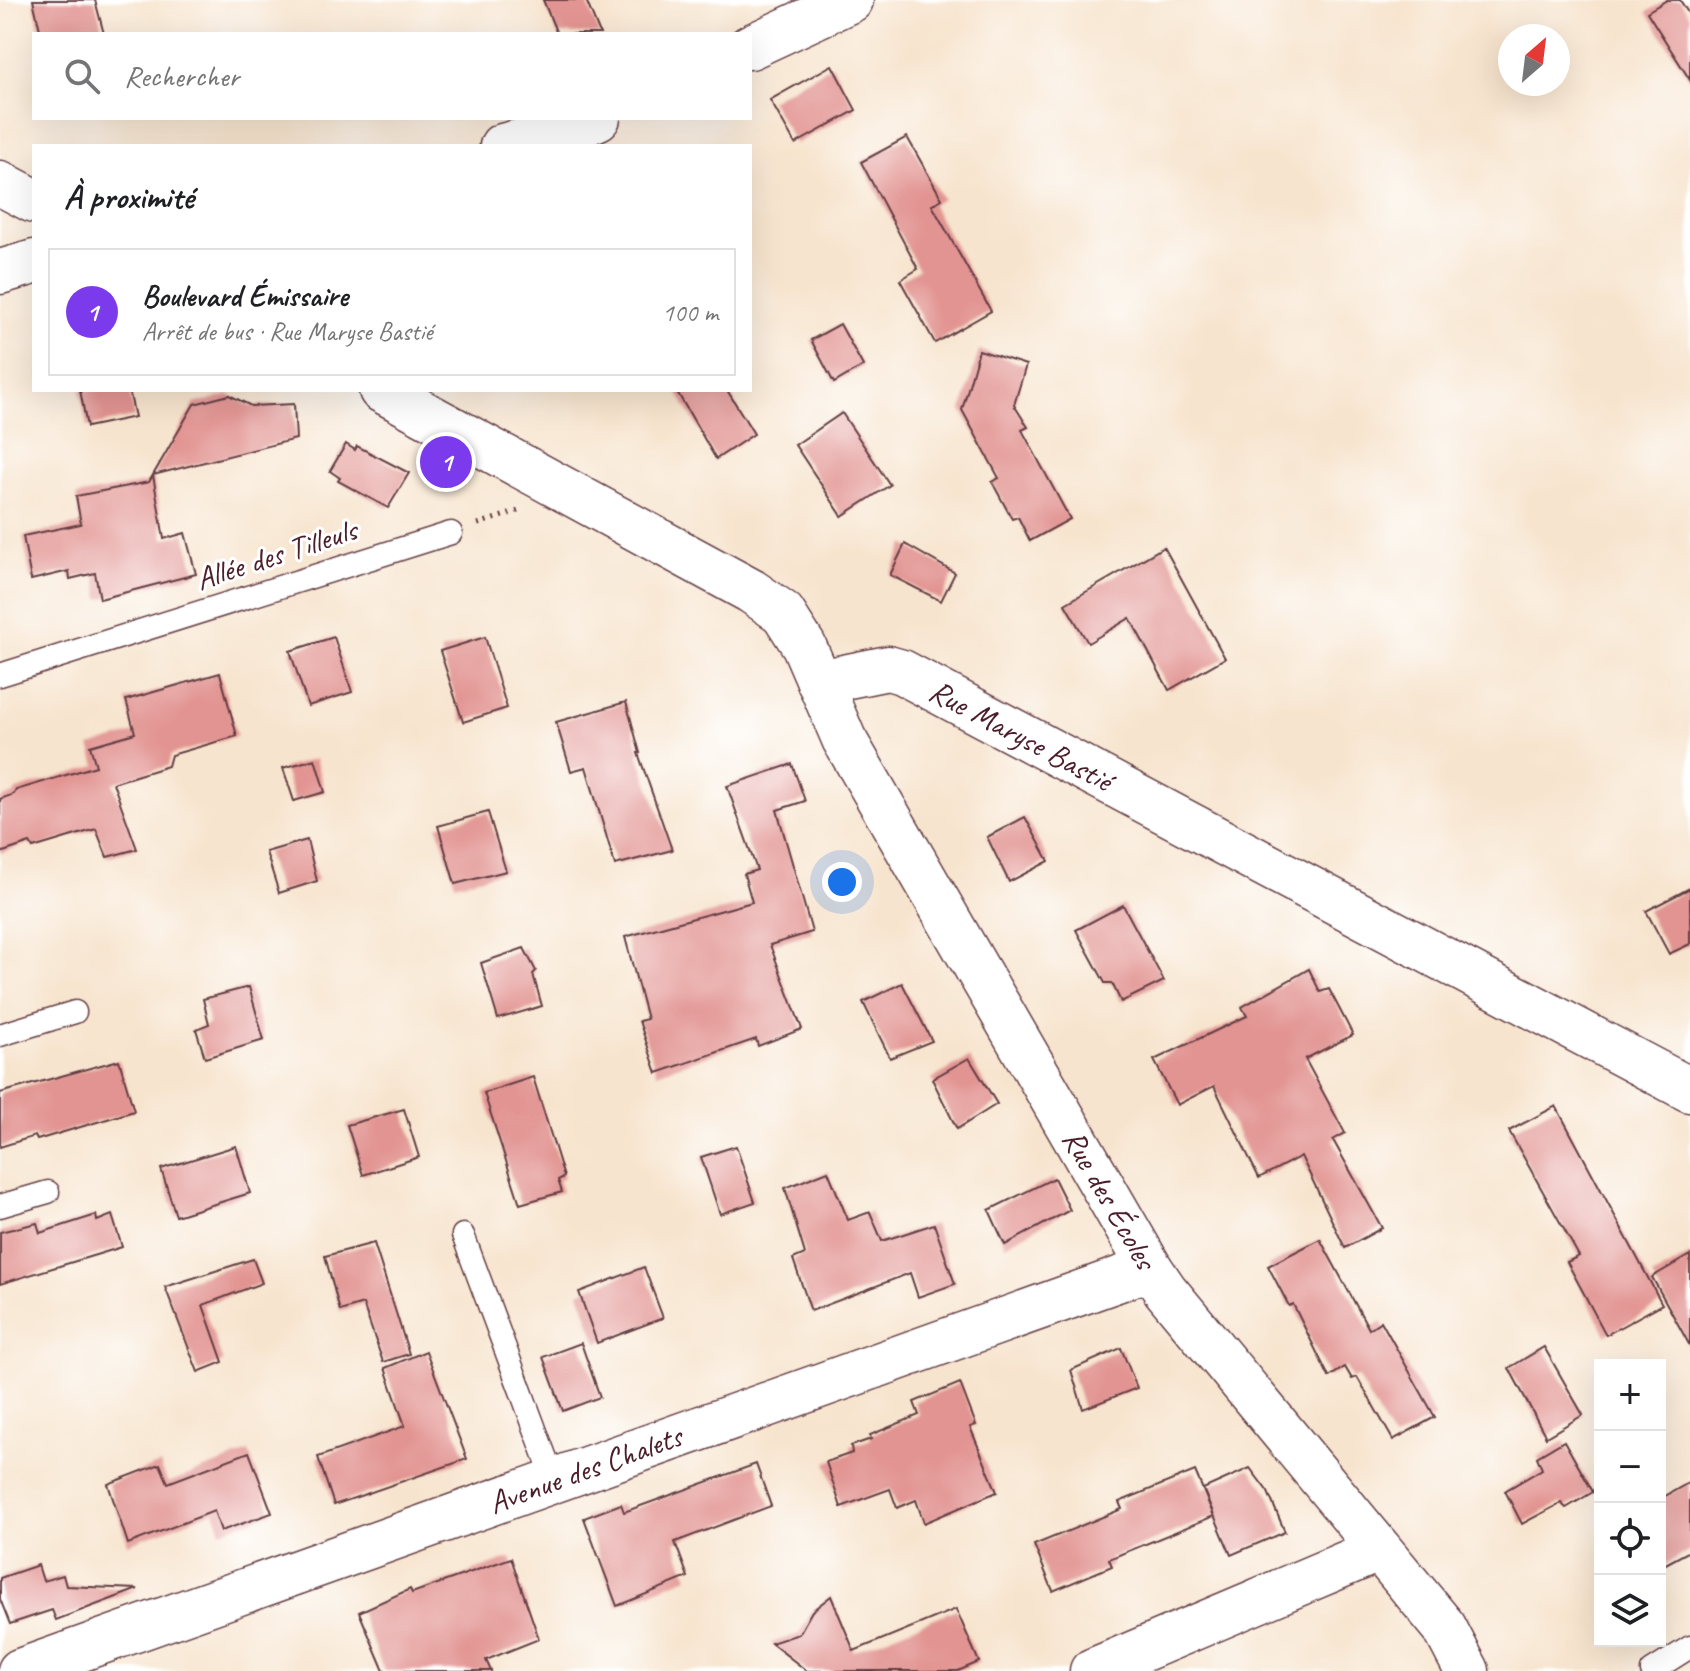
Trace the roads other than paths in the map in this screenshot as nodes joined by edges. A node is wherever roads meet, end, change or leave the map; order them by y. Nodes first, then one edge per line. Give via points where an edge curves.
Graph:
1 (851, 0) edge
2 (752, 46) edge
3 (594, 120) edge
4 (510, 144) edge
5 (0, 183) edge
6 (32, 200) edge
7 (32, 263) edge
8 (0, 272) edge
9 (385, 392) edge
10 (451, 533) road end
11 (0, 675) edge
12 (819, 682) junction
13 (75, 1012) dead end
14 (0, 1035) edge
15 (1690, 1090) edge
16 (48, 1192) dead end
17 (0, 1206) edge
18 (463, 1235) dead end
19 (1150, 1268) junction
20 (554, 1480) junction
21 (1378, 1550) junction
22 (1690, 1647) edge
23 (20, 1671) edge
24 (1092, 1671) edge
25 (1467, 1671) edge
26 (1652, 1671) edge

1 - 2 street
3 - 4 street
5 - 6 street
7 - 8 street
9 - 12 street via 751,591 783,613
10 - 11 lane, Allée des Tilleuls
12 - 15 street, Rue Maryse Bastié via 888,668 902,672
12 - 19 street, Rue des Écoles via 844,739
13 - 14 lane
16 - 17 lane
18 - 20 lane
19 - 20 street, Avenue des Chalets
19 - 21 street, Rue des Écoles
20 - 23 street, Avenue des Chalets
21 - 24 street
21 - 25 street, Rue des Écoles via 1444,1627
22 - 26 lane

